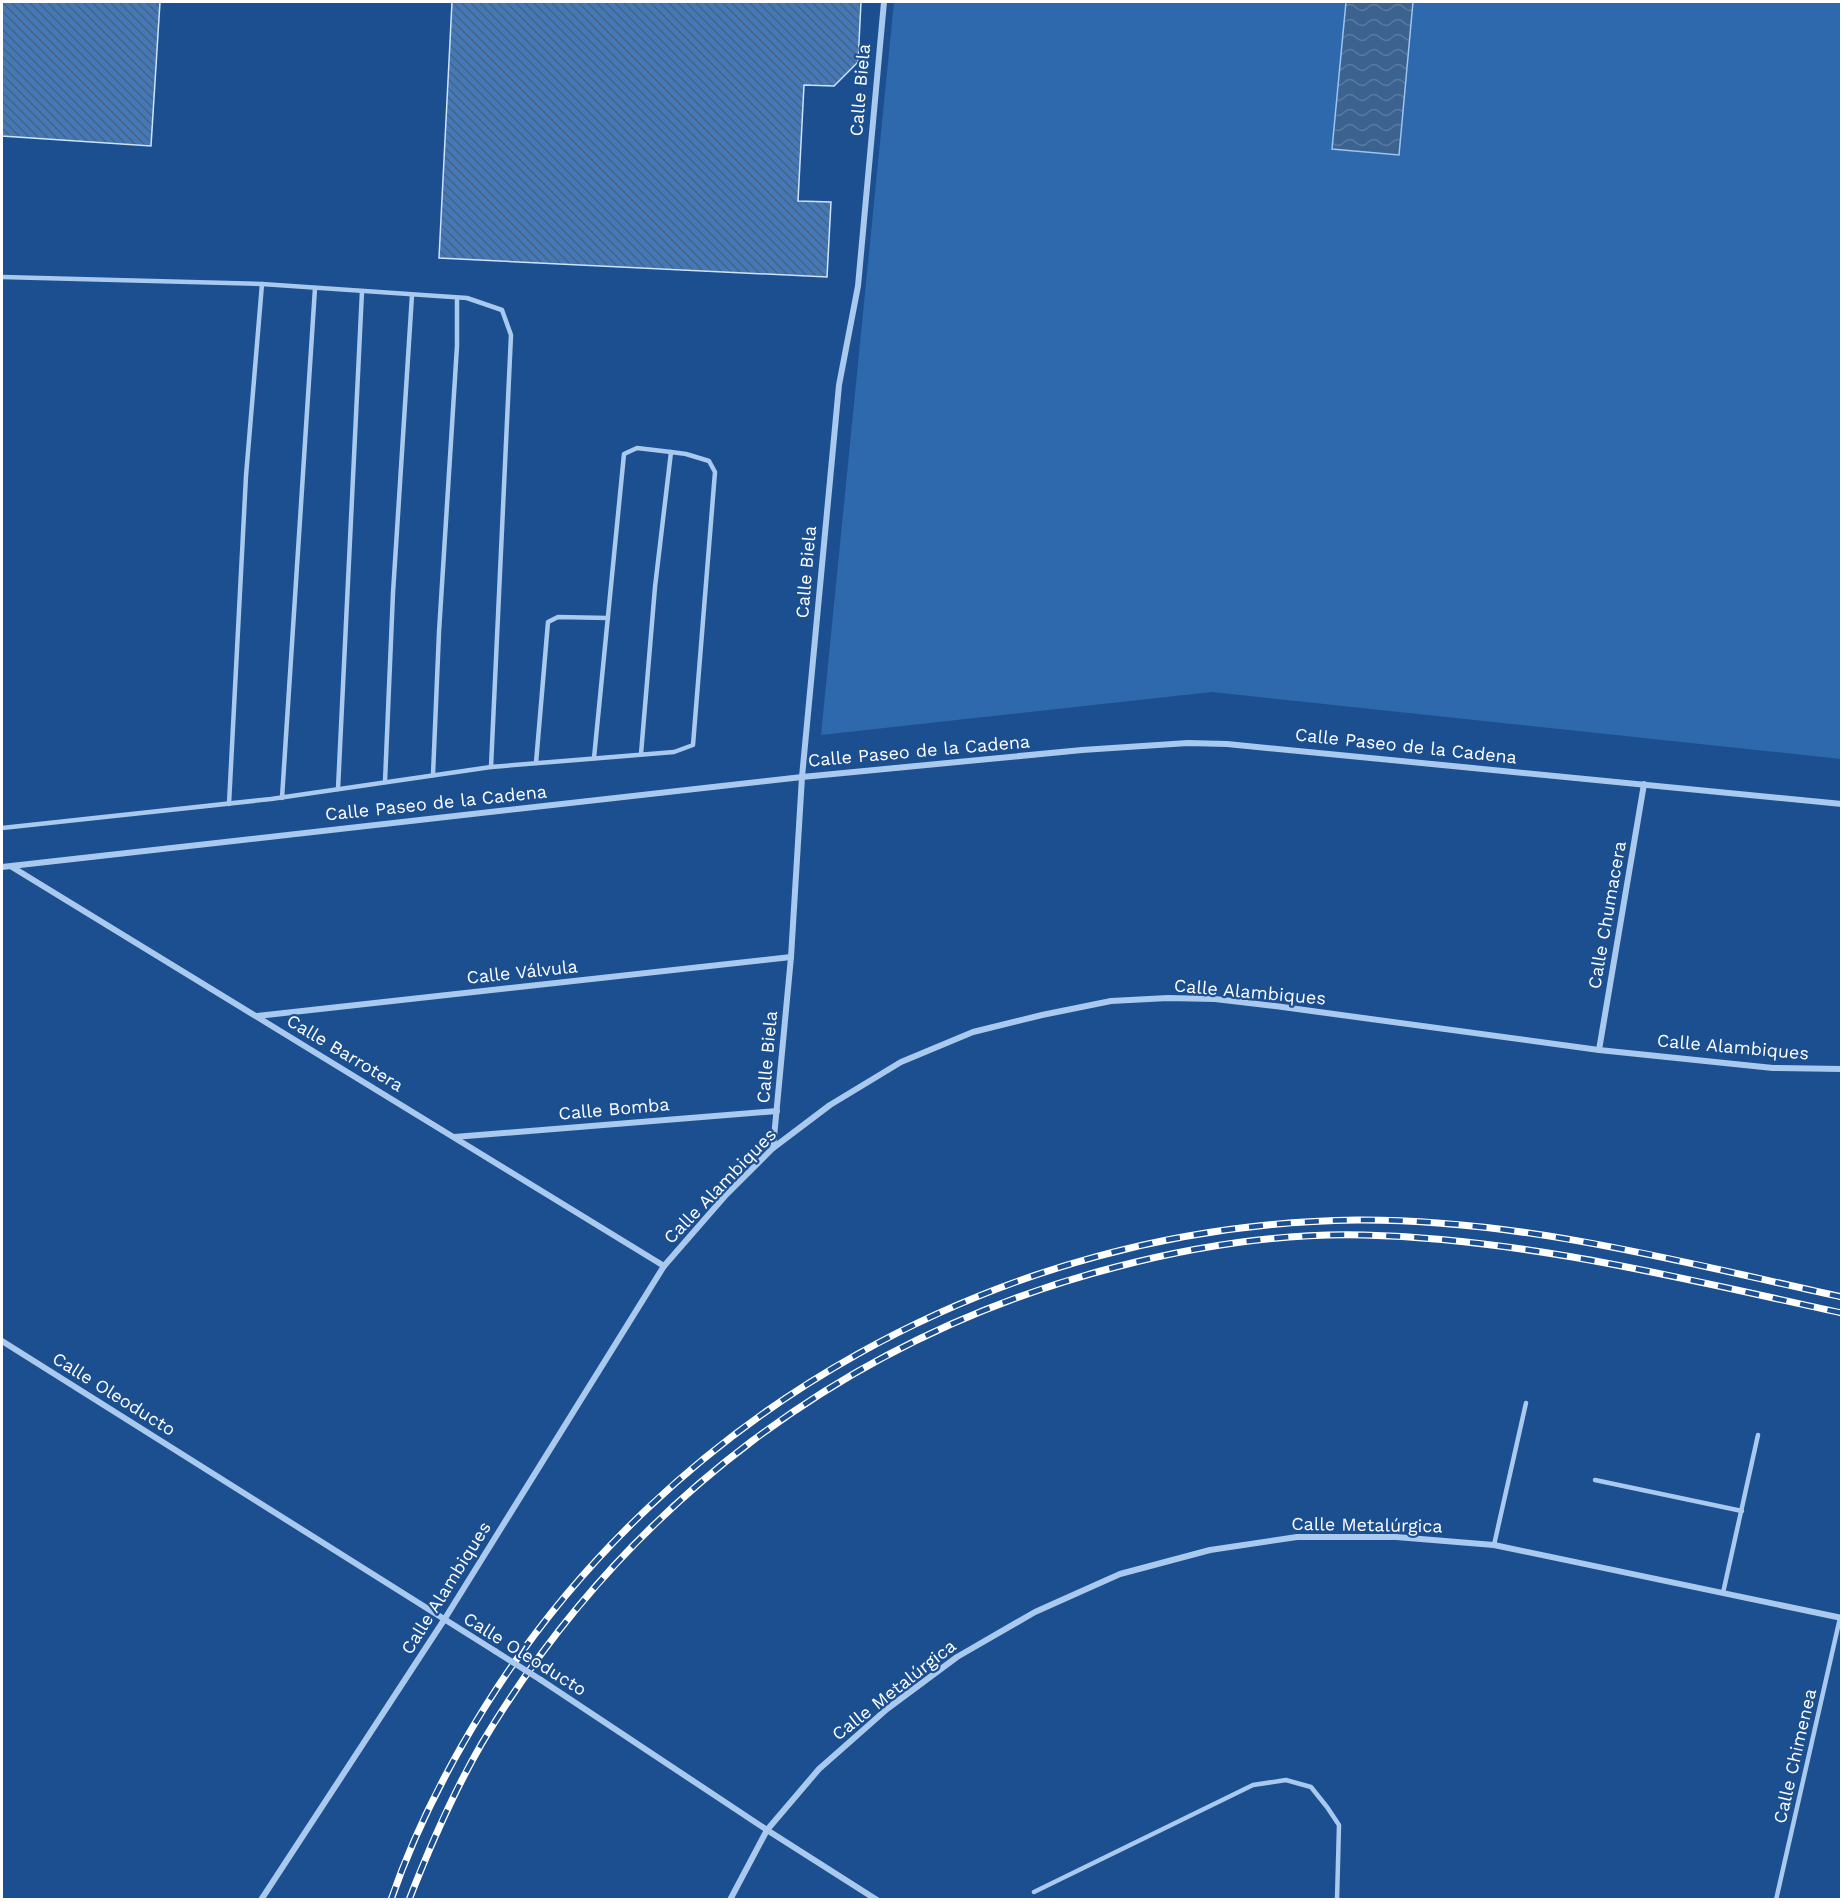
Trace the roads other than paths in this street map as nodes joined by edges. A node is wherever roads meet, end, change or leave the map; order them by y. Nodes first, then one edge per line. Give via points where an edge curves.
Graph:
1 (884, 2) edge
2 (2, 277) edge
3 (262, 284) junction
4 (315, 288) junction
5 (362, 291) junction
6 (412, 295) junction
7 (457, 298) junction
8 (671, 452) junction
9 (608, 618) junction
10 (641, 754) junction
11 (594, 758) junction
12 (536, 763) junction
13 (491, 767) junction
14 (432, 775) junction
15 (802, 777) junction
16 (385, 782) junction
17 (1644, 784) junction
18 (338, 789) junction
19 (282, 798) junction
20 (229, 804) junction
21 (1842, 804) edge
22 (2, 828) edge
23 (12, 866) junction
24 (2, 867) edge
25 (791, 957) junction
26 (257, 1017) junction
27 (1599, 1050) junction
28 (1842, 1069) edge
29 (777, 1111) junction
30 (454, 1137) junction
31 (773, 1148) junction
32 (664, 1266) junction
33 (2, 1341) edge
34 (1526, 1403) dead end
35 (1758, 1435) dead end
36 (1595, 1480) dead end
37 (1742, 1511) junction
38 (1494, 1545) junction
39 (1723, 1593) junction
40 (1841, 1618) edge
41 (444, 1620) junction
42 (767, 1830) junction
43 (1034, 1892) dead end
44 (261, 1899) edge
45 (730, 1899) edge
46 (877, 1899) edge
47 (1337, 1899) edge
48 (1776, 1899) edge

1 - 15 street, Calle Biela via 858,286 839,385
2 - 3 lane
3 - 4 lane
3 - 20 lane via 246,476
4 - 5 lane
4 - 19 lane
5 - 6 lane
5 - 18 lane
6 - 7 lane
6 - 16 lane
7 - 13 lane via 502,310 511,335
7 - 14 lane
8 - 9 lane via 637,448 624,454
8 - 10 lane
8 - 10 lane via 709,461 715,472 693,745 674,752
9 - 11 lane
9 - 12 lane via 558,617 548,622
10 - 11 lane
11 - 12 lane
12 - 13 lane
13 - 14 lane
14 - 16 lane
15 - 17 street, Calle Paseo de la Cadena via 1188,743
15 - 23 street, Calle Paseo de la Cadena
15 - 25 street, Calle Biela
16 - 18 lane
17 - 21 street, Calle Paseo de la Cadena
17 - 27 street, Calle Chumacera
18 - 19 lane
19 - 20 lane
20 - 22 lane
23 - 24 street, Calle Paseo de la Cadena
23 - 26 street, Calle Barrotera
25 - 26 street, Calle Válvula
25 - 29 street, Calle Biela
26 - 30 street, Calle Barrotera
27 - 28 street, Calle Alambiques via 1773,1068
27 - 31 street, Calle Alambiques via 1215,999 1111,1001 973,1032 901,1062 830,1105
29 - 30 street, Calle Bomba
29 - 31 street, Calle Biela
30 - 32 street, Calle Barrotera
31 - 32 street, Calle Alambiques
32 - 41 street, Calle Alambiques
33 - 41 street, Calle Oleoducto
34 - 38 lane
35 - 37 lane
36 - 37 lane
37 - 39 lane
38 - 39 street, Calle Metalúrgica
38 - 42 street, Calle Metalúrgica via 1396,1537 1297,1537 1210,1550 1120,1574 1035,1612 957,1657 887,1709 819,1769
39 - 40 street, Calle Metalúrgica
40 - 48 lane, Calle Chimenea
41 - 42 street, Calle Oleoducto, bridge
41 - 44 street, Calle Alambiques
42 - 45 street, Calle Metalúrgica
42 - 46 street, Calle Oleoducto
43 - 47 lane via 1253,1785 1286,1780 1311,1787 1339,1825

